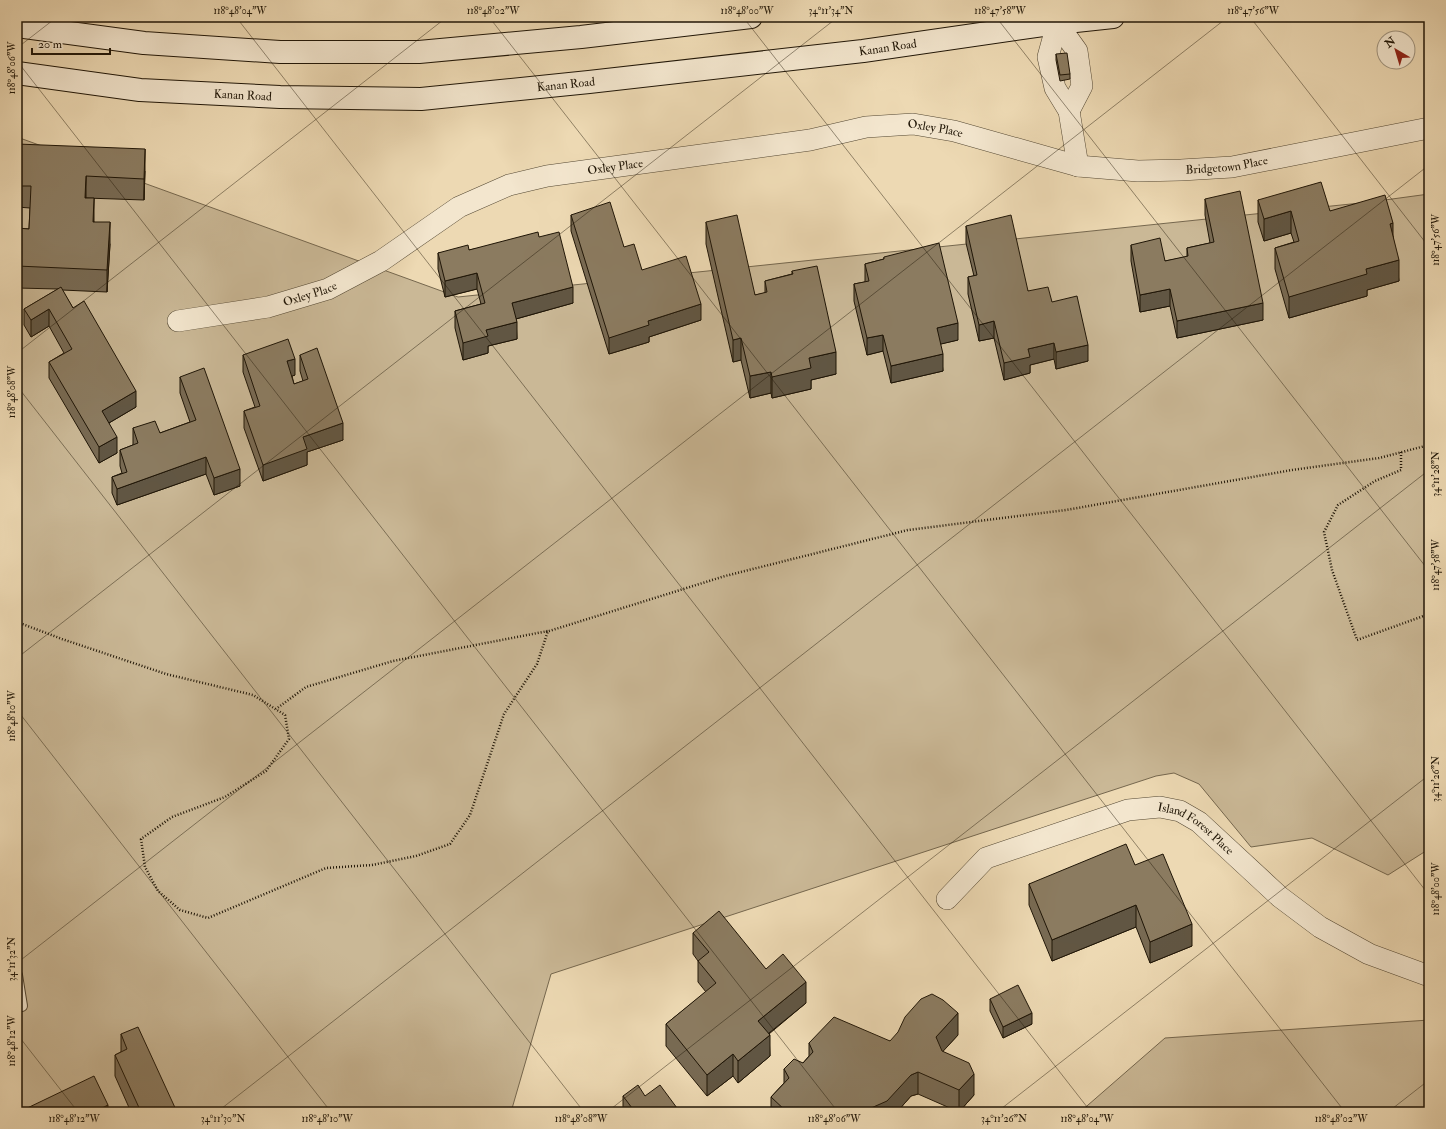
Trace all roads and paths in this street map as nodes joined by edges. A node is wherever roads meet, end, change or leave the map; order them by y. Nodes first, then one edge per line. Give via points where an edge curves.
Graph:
1 (751, 17) edge
2 (1113, 17) edge
3 (1058, 20) edge
4 (17, 26) edge
5 (17, 73) edge
6 (1069, 111) junction
7 (1429, 128) edge
8 (1078, 166) junction
9 (178, 321) dead end
10 (1429, 445) edge
11 (1401, 452) junction
12 (1429, 614) edge
13 (17, 622) edge
14 (546, 632) junction
15 (276, 709) junction
16 (947, 899) dead end
17 (17, 975) edge
18 (1429, 976) edge
19 (22, 1006) dead end

1 - 4 main road via 581,37 419,52 280,52 144,43
2 - 3 main road, Kanan Road
3 - 5 main road, Kanan Road via 863,51 421,99 280,97 140,90
3 - 6 street via 1048,57 1055,88
3 - 6 street via 1077,51 1082,86
6 - 8 street
7 - 8 street, Bridgetown Place via 1232,167 1138,171
8 - 9 street, Oxley Place via 954,131 913,124 866,127 810,140 547,176 508,185 459,207 381,261 328,289 268,307
10 - 11 path
11 - 12 path via 1401,470 1375,480 1338,505 1324,532 1332,570 1357,640
11 - 14 path via 1379,458 1292,470 1066,510 908,530 725,576
13 - 15 path via 166,674 253,695
14 - 15 path via 393,661 306,687
14 - 15 path via 537,664 504,714 470,815 450,844 416,856 372,865 326,868 208,918 180,910 158,891 145,867 141,839 172,817 225,797 266,771 289,739 285,715
16 - 18 street, Island Forest Place via 986,858 1128,810 1160,807 1180,811 1199,822 1280,897 1320,927 1369,954
17 - 19 lane

